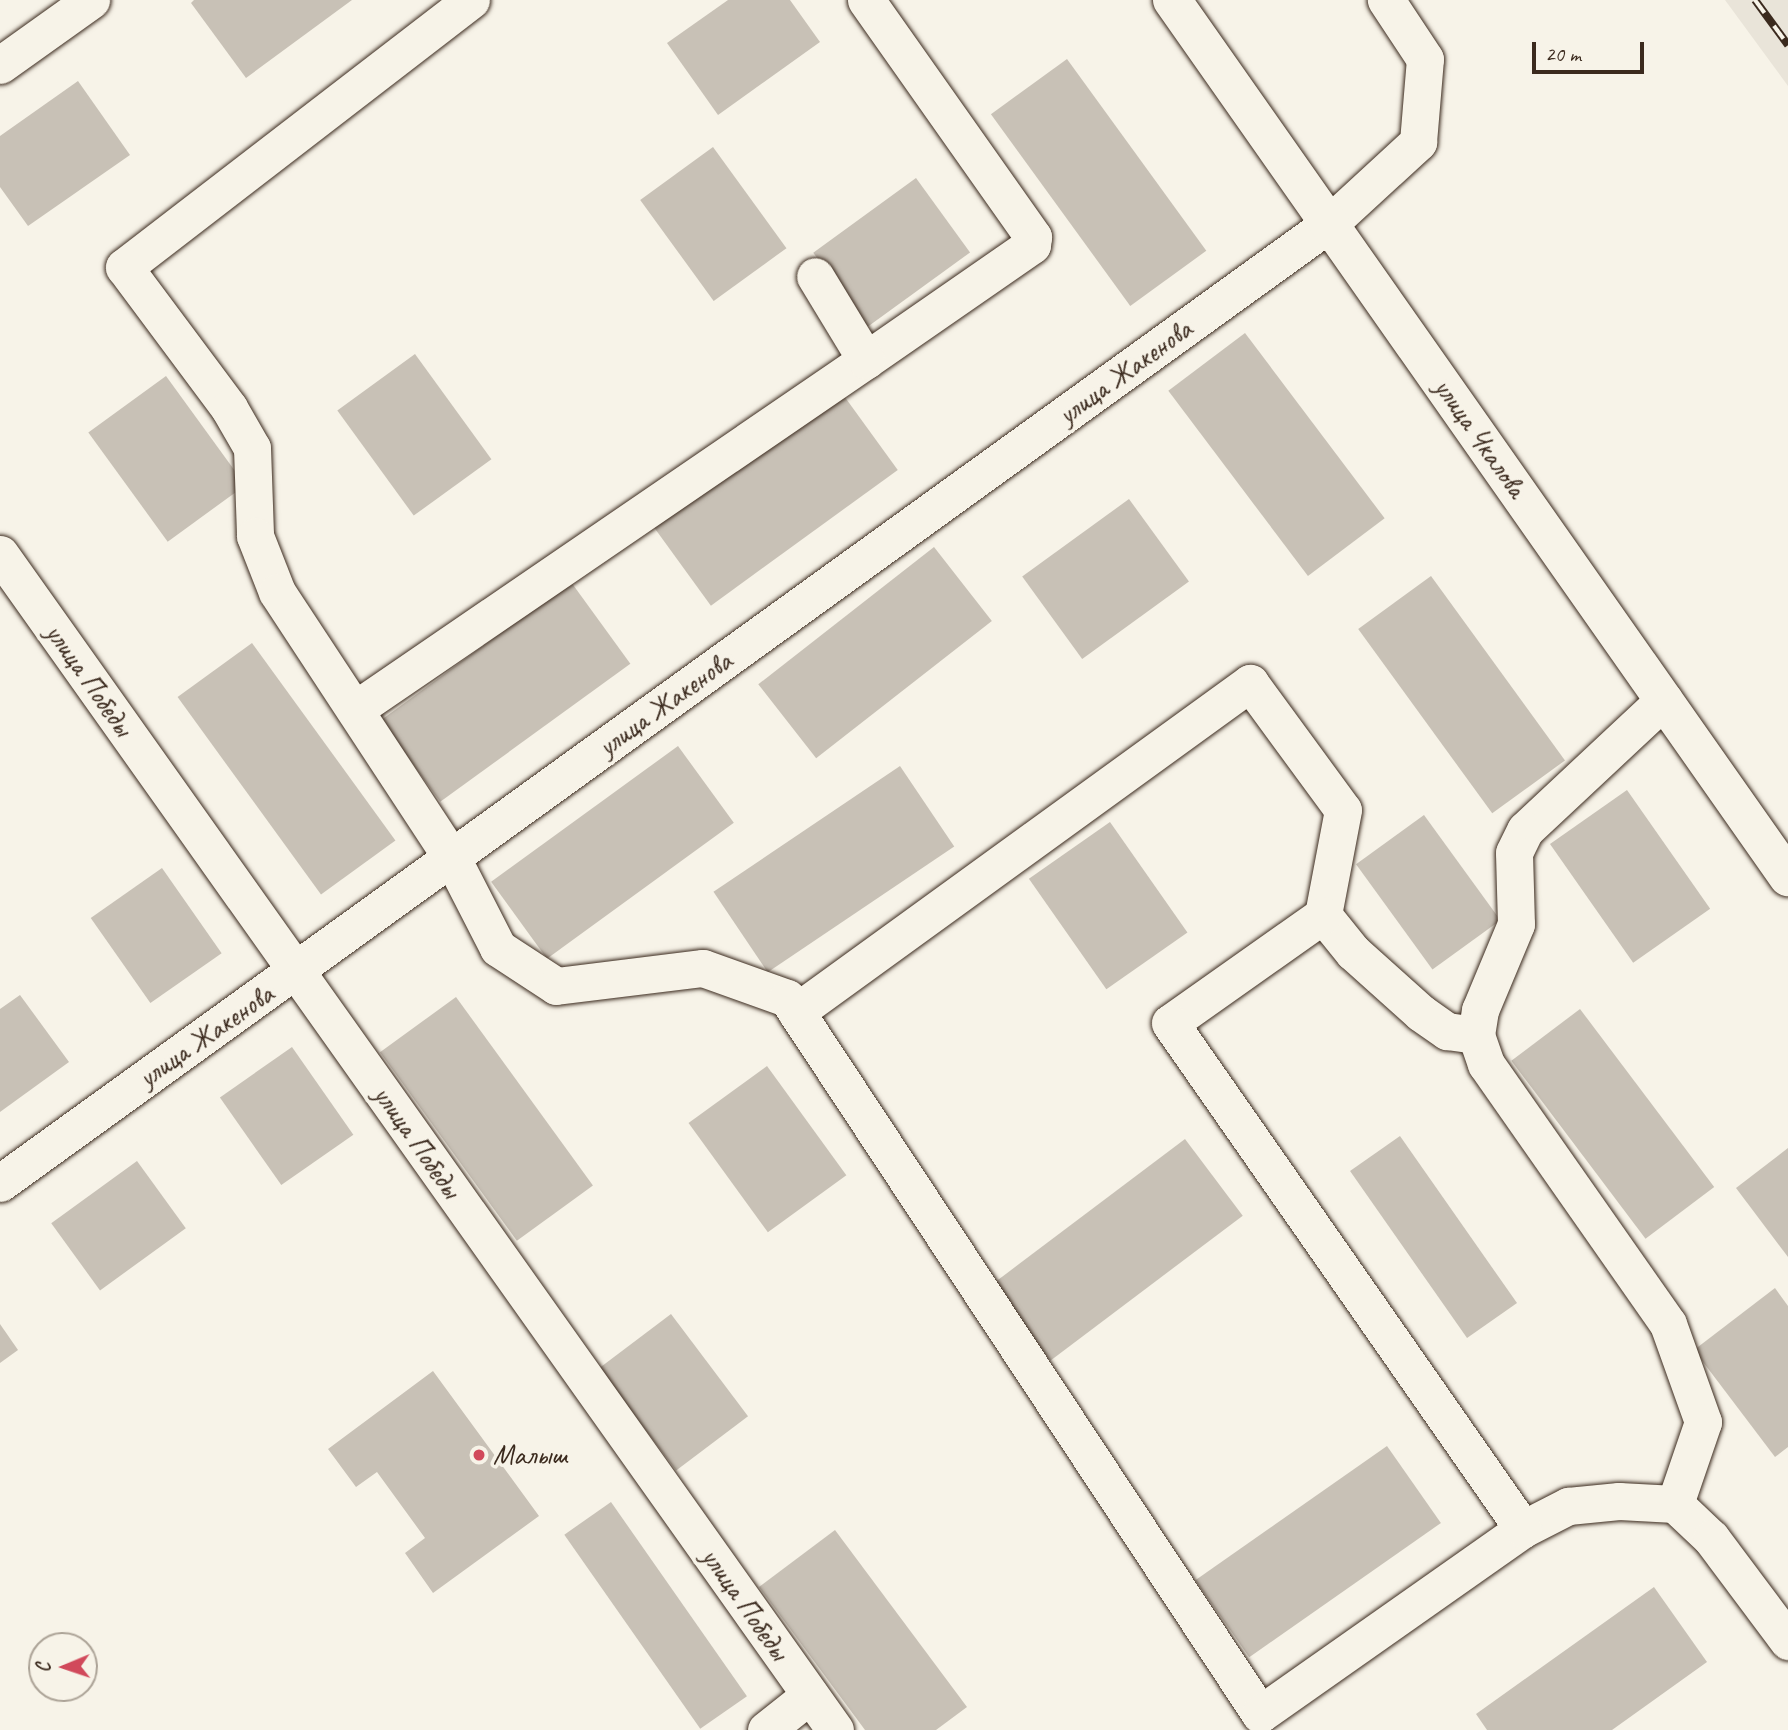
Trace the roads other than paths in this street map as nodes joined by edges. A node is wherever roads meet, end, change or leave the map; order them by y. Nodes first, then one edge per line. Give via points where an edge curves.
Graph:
1 (90, 0) edge
2 (471, 0) edge
3 (866, 0) edge
4 (1172, 0) edge
5 (1386, 0) edge
6 (0, 65) edge
7 (1330, 223) junction
8 (815, 276) dead end
9 (866, 360) junction
10 (0, 554) edge
11 (1664, 700) junction
12 (357, 708) junction
13 (452, 859) junction
14 (1788, 877) edge
15 (1323, 915) junction
16 (296, 972) junction
17 (796, 1012) junction
18 (1476, 1035) junction
19 (0, 1183) edge
20 (1675, 1504) junction
21 (1523, 1529) junction
22 (1788, 1640) edge
23 (810, 1695) junction
24 (766, 1730) edge
25 (835, 1730) edge

1 - 6 street
2 - 12 street via 124,267 229,408 252,448 255,536 276,592
3 - 9 street via 1033,237 1032,245
4 - 7 main road, улица Чкалова
5 - 7 street, улица Жакенова via 1425,59 1418,142
7 - 11 main road, улица Чкалова
7 - 13 street, улица Жакенова
8 - 9 street
9 - 12 street
10 - 16 street, улица Победы
11 - 14 main road, улица Чкалова
11 - 18 street via 1525,830 1514,853 1516,924 1480,1010
12 - 13 street
13 - 16 street, улица Жакенова
13 - 17 street via 498,948 556,986 704,968 786,998
15 - 17 street via 1343,810 1250,683
15 - 18 street via 1353,952 1421,1013 1447,1031
15 - 21 street via 1170,1023
16 - 19 street, улица Жакенова
16 - 23 street, улица Победы
17 - 21 street via 1260,1714
18 - 20 street via 1486,1065 1668,1324 1703,1422
20 - 21 street via 1619,1501 1568,1506
20 - 22 street via 1711,1538
23 - 24 street
23 - 25 street, улица Победы

